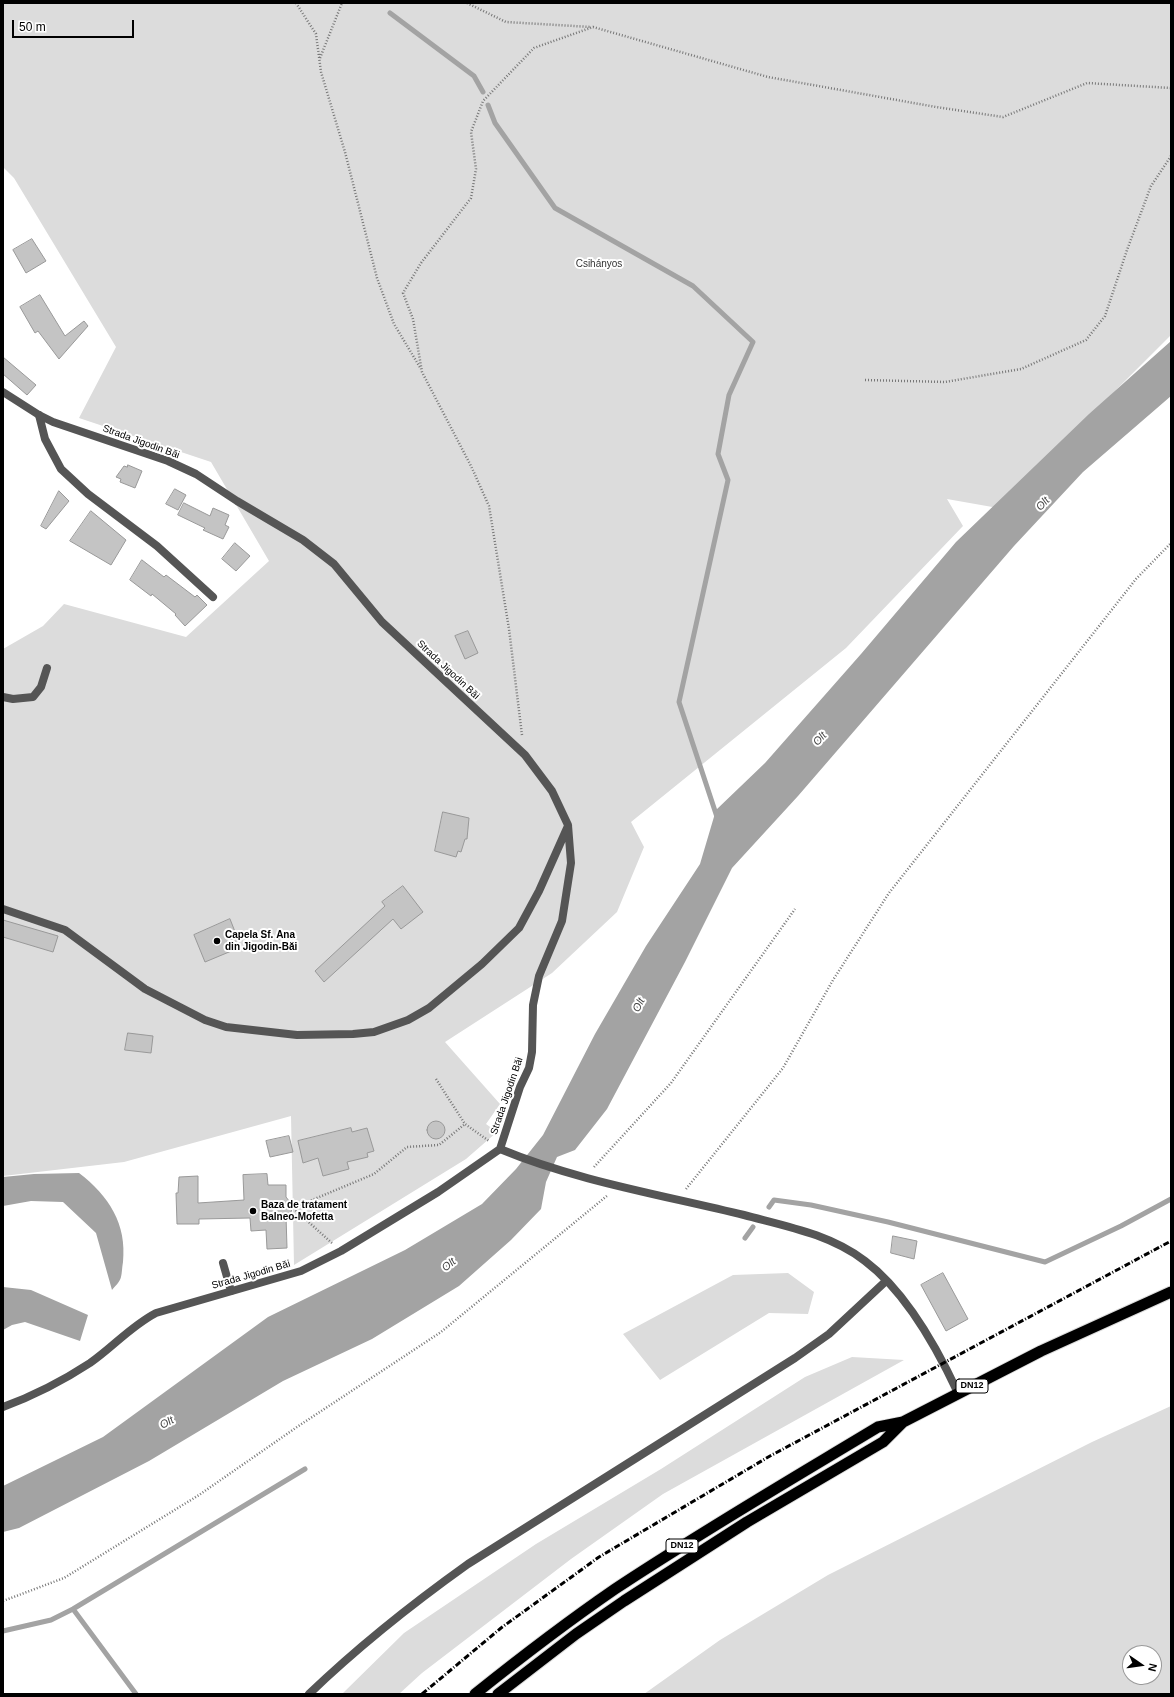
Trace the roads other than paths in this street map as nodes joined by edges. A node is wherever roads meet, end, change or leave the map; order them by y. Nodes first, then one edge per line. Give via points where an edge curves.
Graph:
1 (3, 392) edge
2 (39, 415) junction
3 (213, 597) dead end
4 (46, 668) dead end
5 (3, 697) edge
6 (568, 825) junction
7 (3, 909) edge
8 (500, 1149) junction
9 (223, 1263) dead end
10 (886, 1281) junction
11 (231, 1292) junction
12 (1171, 1292) edge
13 (958, 1393) junction
14 (3, 1407) edge
15 (903, 1422) junction
16 (310, 1694) edge
17 (475, 1694) edge
18 (498, 1694) edge

1 - 2 street, Strada Jigodin Băi
2 - 3 street via 45,439 61,468 88,494 157,546
2 - 6 street, Strada Jigodin Băi via 168,461 196,474 303,540 334,564 382,622 525,755 552,791
4 - 5 street via 41,687 33,697
6 - 7 street via 539,891 519,928 482,964 428,1008 408,1020 374,1032 297,1035 226,1027 205,1020 145,989 65,930
6 - 8 street, Strada Jigodin Băi via 571,863 562,921 539,976 533,1005 529,1068 520,1087
8 - 10 street, Strada Jigodin Băi via 564,1171 779,1224 834,1242 866,1261
8 - 11 street, Strada Jigodin Băi via 438,1192 341,1251 301,1271
9 - 11 street
10 - 13 street, Strada Jigodin Băi via 911,1311 944,1362
10 - 16 street via 829,1334 795,1358 468,1564 416,1601 335,1669
11 - 14 street, Strada Jigodin Băi via 156,1313 135,1325 115,1344 67,1377
12 - 13 highway, DN12 via 1041,1351
13 - 15 highway, DN12
15 - 17 highway, DN12 via 878,1427 740,1509 580,1614
15 - 18 highway, DN12 via 883,1442 747,1522 624,1601

